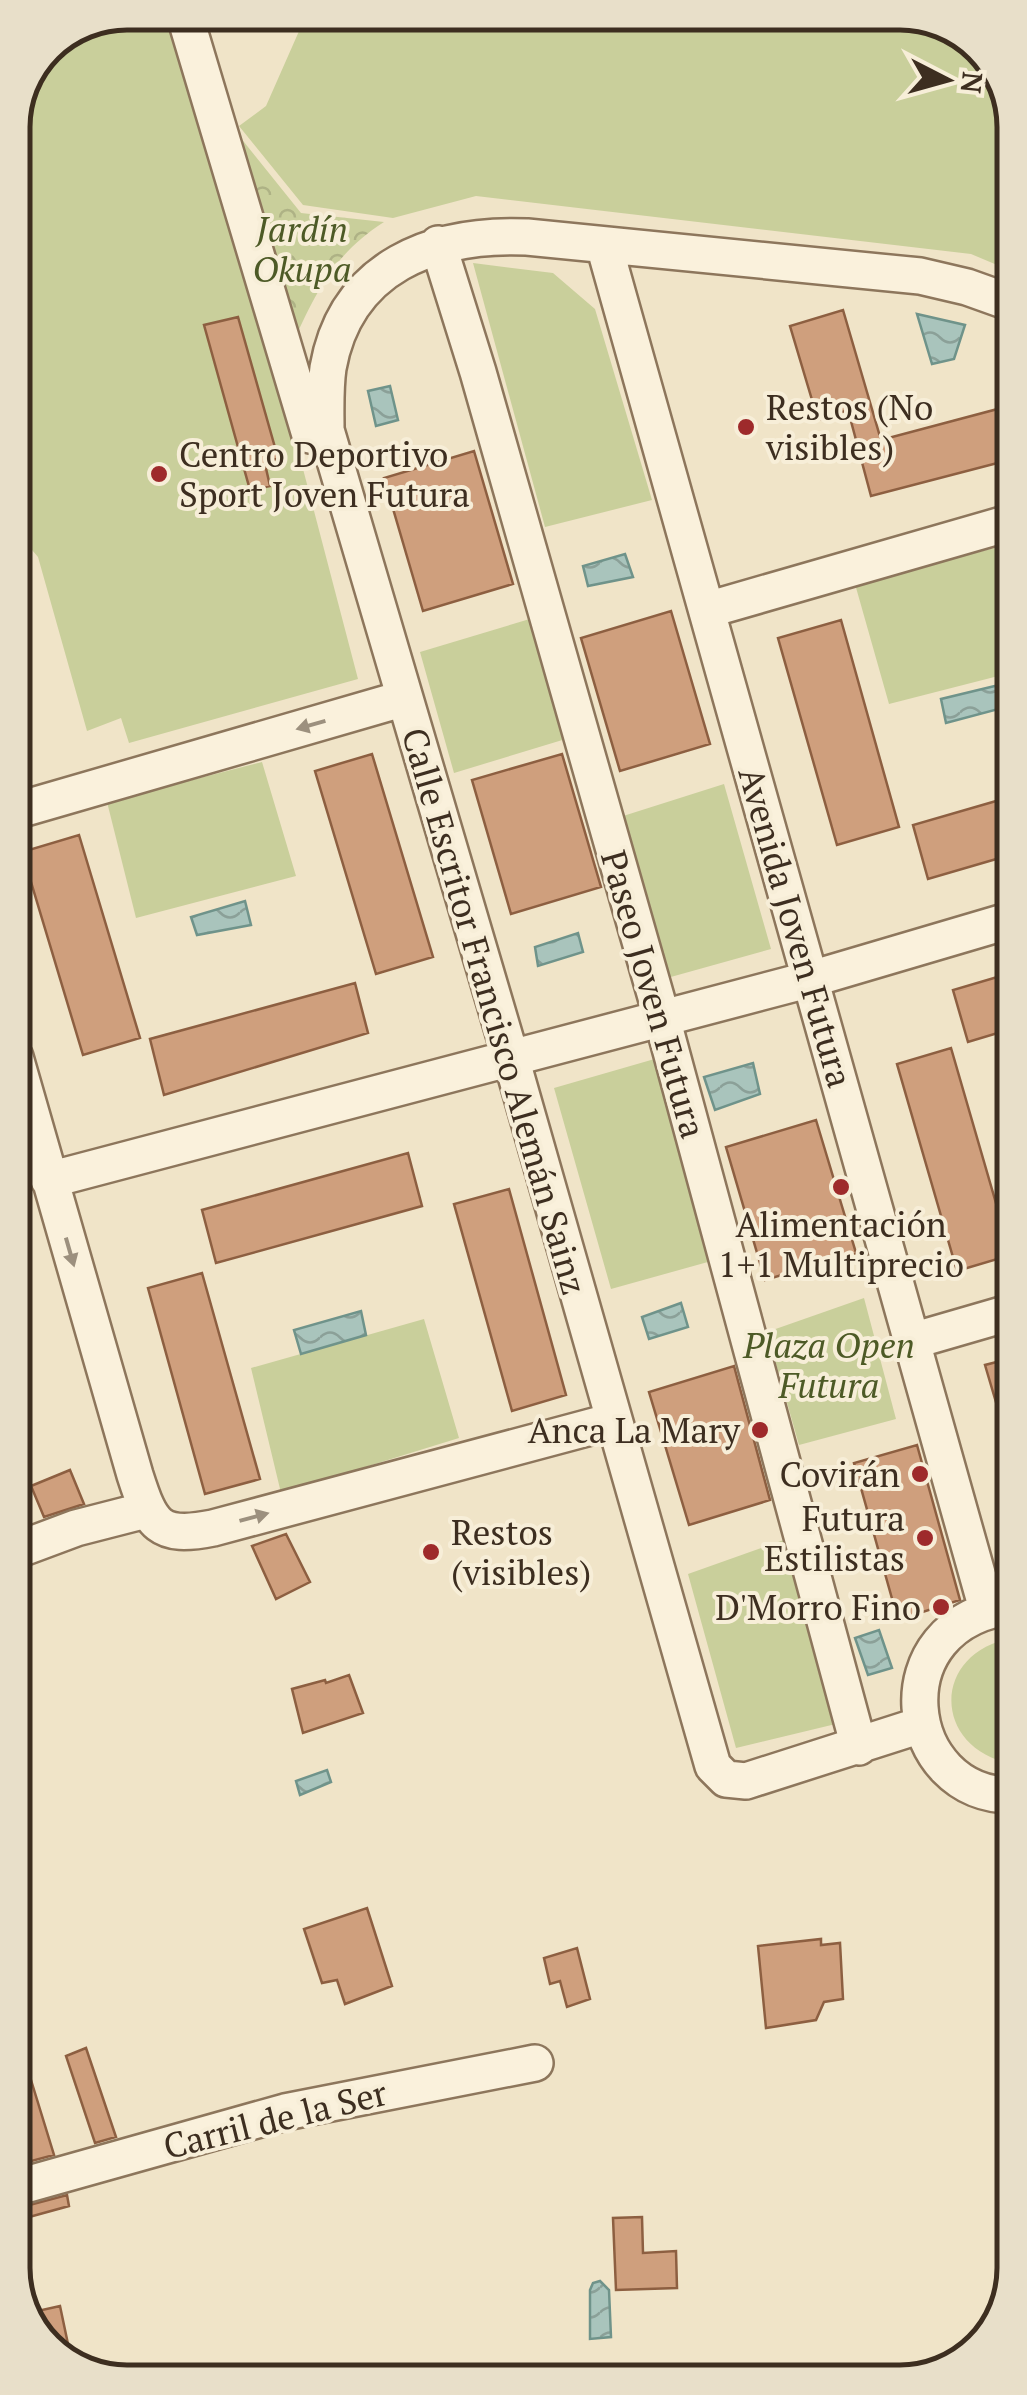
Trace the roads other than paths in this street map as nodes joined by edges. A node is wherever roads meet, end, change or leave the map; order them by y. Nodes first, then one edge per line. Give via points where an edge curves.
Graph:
1 (189, 30) edge
2 (438, 244) junction
3 (604, 245) junction
4 (997, 298) edge
5 (326, 430) junction
6 (997, 528) edge
7 (707, 610) junction
8 (405, 698) junction
9 (30, 805) edge
10 (997, 924) edge
11 (810, 979) junction
12 (662, 1018) junction
13 (511, 1058) junction
14 (30, 1111) edge
15 (49, 1180) junction
16 (997, 1316) edge
17 (912, 1341) junction
18 (613, 1421) junction
19 (153, 1519) junction
20 (30, 1545) edge
21 (997, 1599) edge
22 (997, 1609) edge
23 (921, 1725) junction
24 (859, 1747) junction
25 (997, 1794) edge
26 (534, 2062) dead end
27 (30, 2184) edge

1 - 5 street via 310,435
2 - 3 street, Calle Escritor Francisco Alemán Sainz via 493,236
2 - 5 street, Calle Escritor Francisco Alemán Sainz via 376,279 349,313 328,368
2 - 12 street, Paseo Joven Futura
3 - 4 street, Calle Escritor Francisco Alemán Sainz via 920,276
3 - 7 street, Avenida Joven Futura
5 - 8 street, Calle Escritor Francisco Alemán Sainz
6 - 7 street
7 - 11 street, Avenida Joven Futura
8 -> 9 street
8 - 13 street, Calle Escritor Francisco Alemán Sainz
10 - 11 street
11 - 12 street
11 - 17 street, Avenida Joven Futura
12 - 13 street
12 - 24 street, Paseo Joven Futura
13 - 15 street
13 - 18 street, Calle Escritor Francisco Alemán Sainz
14 - 15 street
15 -> 19 street
16 - 17 street
17 - 21 street, Avenida Joven Futura
19 -> 18 street via 174,1532 213,1528
18 - 24 street, Calle Escritor Francisco Alemán Sainz via 713,1766 726,1779 746,1781
19 - 20 street via 76,1528
22 - 23 street via 955,1626 930,1653 919,1688
23 - 24 street, Calle Escritor Francisco Alemán Sainz
23 - 25 street via 939,1760 969,1785
26 - 27 street, Carril de la Ser via 286,2112

